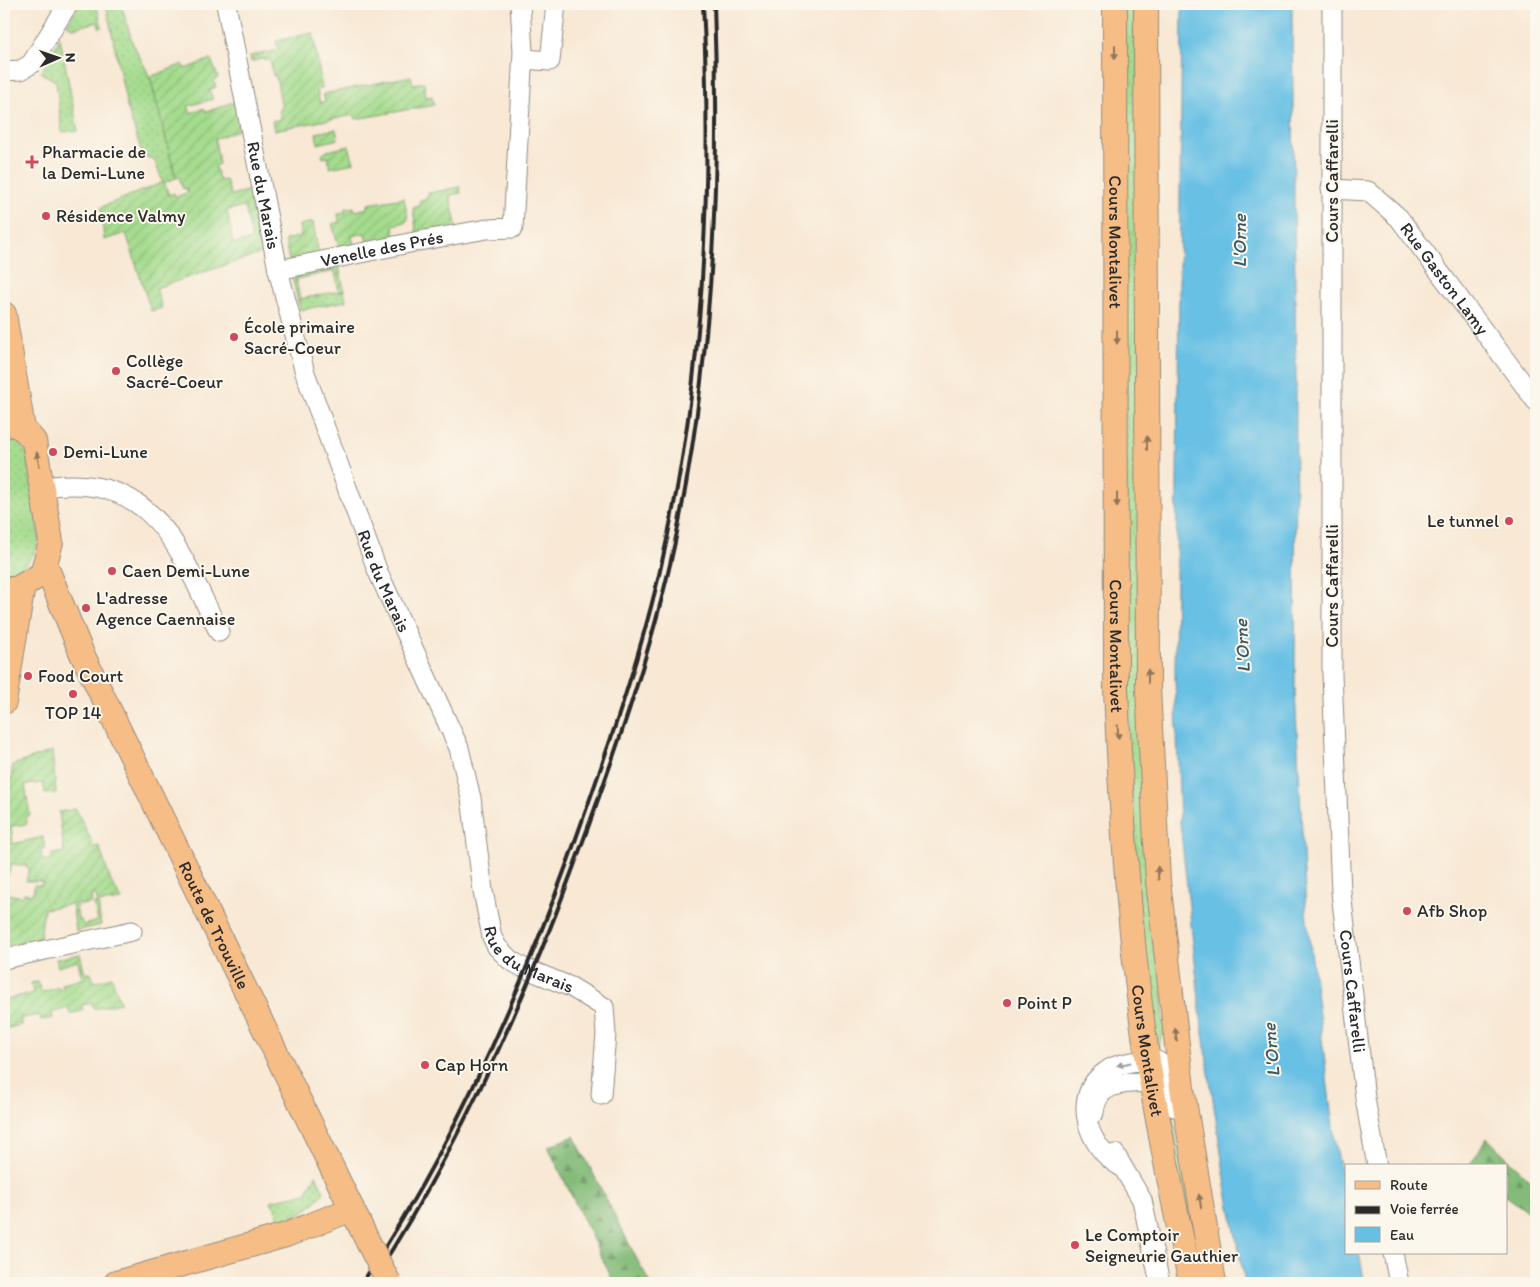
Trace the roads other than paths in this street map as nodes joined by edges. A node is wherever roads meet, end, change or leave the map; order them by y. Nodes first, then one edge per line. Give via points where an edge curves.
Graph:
1 (68, 4) edge
2 (226, 4) edge
3 (520, 4) edge
4 (556, 4) edge
5 (1115, 4) edge
6 (1146, 4) edge
7 (1332, 4) edge
8 (523, 59) junction
9 (4, 71) edge
10 (1331, 190) junction
11 (278, 270) junction
12 (4, 314) edge
13 (1536, 400) edge
14 (14, 426) edge
15 (43, 487) junction
16 (26, 580) edge
17 (219, 632) dead end
18 (4, 702) edge
19 (132, 930) dead end
20 (4, 959) edge
21 (1149, 1071) junction
22 (601, 1095) dead end
23 (1377, 1164) edge
24 (1195, 1169) junction
25 (352, 1209) junction
26 (1393, 1254) edge
27 (116, 1283) edge
28 (389, 1283) edge
29 (1160, 1283) edge
30 (1191, 1283) edge
31 (1214, 1283) edge
32 (1399, 1283) edge

1 - 9 street via 31,64 21,70
2 - 11 street, Rue du Marais
3 - 8 street
4 - 8 street via 550,61
5 -> 21 main road, Cours Montalivet via 1116,689 1127,869
24 -> 6 main road, Cours Montalivet via 1182,1088 1158,881 1148,688
7 - 10 street, Cours Caffarelli
8 - 11 street, Venelle des Prés via 513,228 487,229
10 - 13 street, Rue Gaston Lamy via 1368,191 1399,218
10 - 23 street, Cours Caffarelli via 1332,674 1341,882 1365,1098
11 - 22 street, Rue du Marais via 305,373 378,572 459,748 492,937 497,947 522,968 572,987 604,1007 606,1034
12 - 14 main road
15 -> 14 main road via 34,441
15 - 16 main road via 51,542
15 - 17 street via 93,487 118,494 148,511 165,528 185,558
16 - 18 main road
16 - 25 main road, Route de Trouville via 59,613 73,635
19 - 20 street
21 - 24 street via 1159,1061 1168,1072 1184,1161
21 - 29 street via 1114,1067 1105,1071 1092,1083 1085,1113 1093,1137 1120,1166 1142,1200
21 - 30 main road, Cours Montalivet
31 -> 24 main road, Cours Montalivet
25 - 27 main road via 286,1235
25 - 28 main road, Route de Trouville, bridge
26 - 32 street

